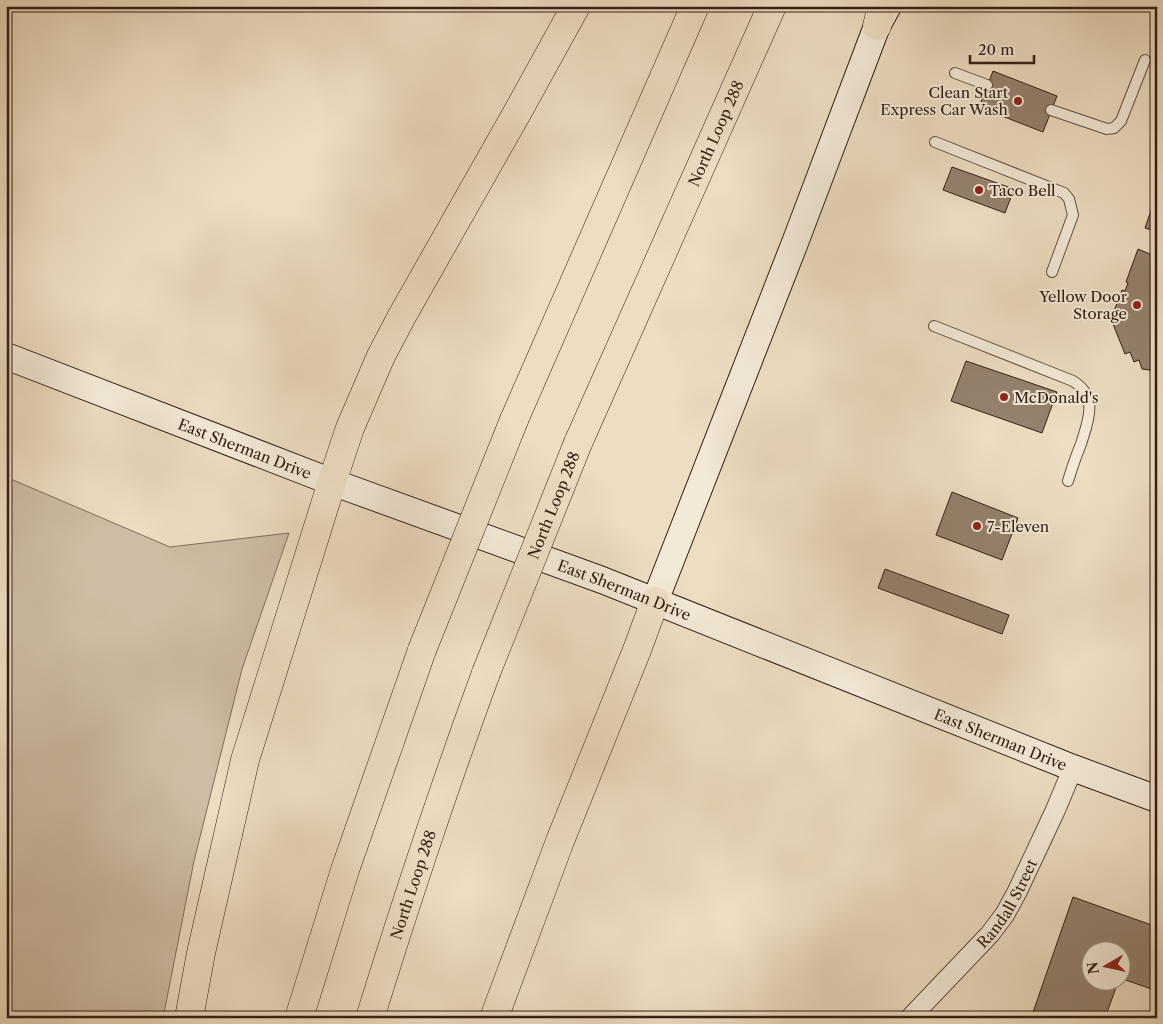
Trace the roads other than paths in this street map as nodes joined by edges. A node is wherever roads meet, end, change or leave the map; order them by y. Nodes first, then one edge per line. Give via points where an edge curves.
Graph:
1 (576, 6) edge
2 (695, 6) edge
3 (772, 6) edge
4 (883, 13) edge
5 (1145, 60) dead end
6 (955, 73) dead end
7 (988, 85) dead end
8 (1051, 110) dead end
9 (935, 142) dead end
10 (1052, 272) dead end
11 (934, 326) dead end
12 (6, 356) edge
13 (1068, 481) dead end
14 (332, 482) junction
15 (655, 601) junction
16 (1073, 768) junction
17 (1157, 799) edge
18 (189, 1018) edge
19 (299, 1018) edge
20 (370, 1018) edge
21 (494, 1018) edge
22 (910, 1018) edge

1 - 14 highway via 381,356 350,428
2 - 19 highway, bridge via 514,420 422,650 345,870
3 - 20 highway, North Loop 288, bridge via 578,443 486,673 442,792
4 - 15 main road
5 - 8 lane via 1121,121 1114,128 1107,129
6 - 7 lane
9 - 10 lane via 1064,193 1073,215
11 - 13 lane via 1073,381 1083,390 1090,404 1089,420
12 - 14 main road, East Sherman Drive
14 - 15 main road, East Sherman Drive
14 - 18 highway via 245,760
15 - 16 main road, East Sherman Drive
15 - 21 highway
16 - 17 main road, East Sherman Drive
16 - 22 street, Randall Street via 1005,914

